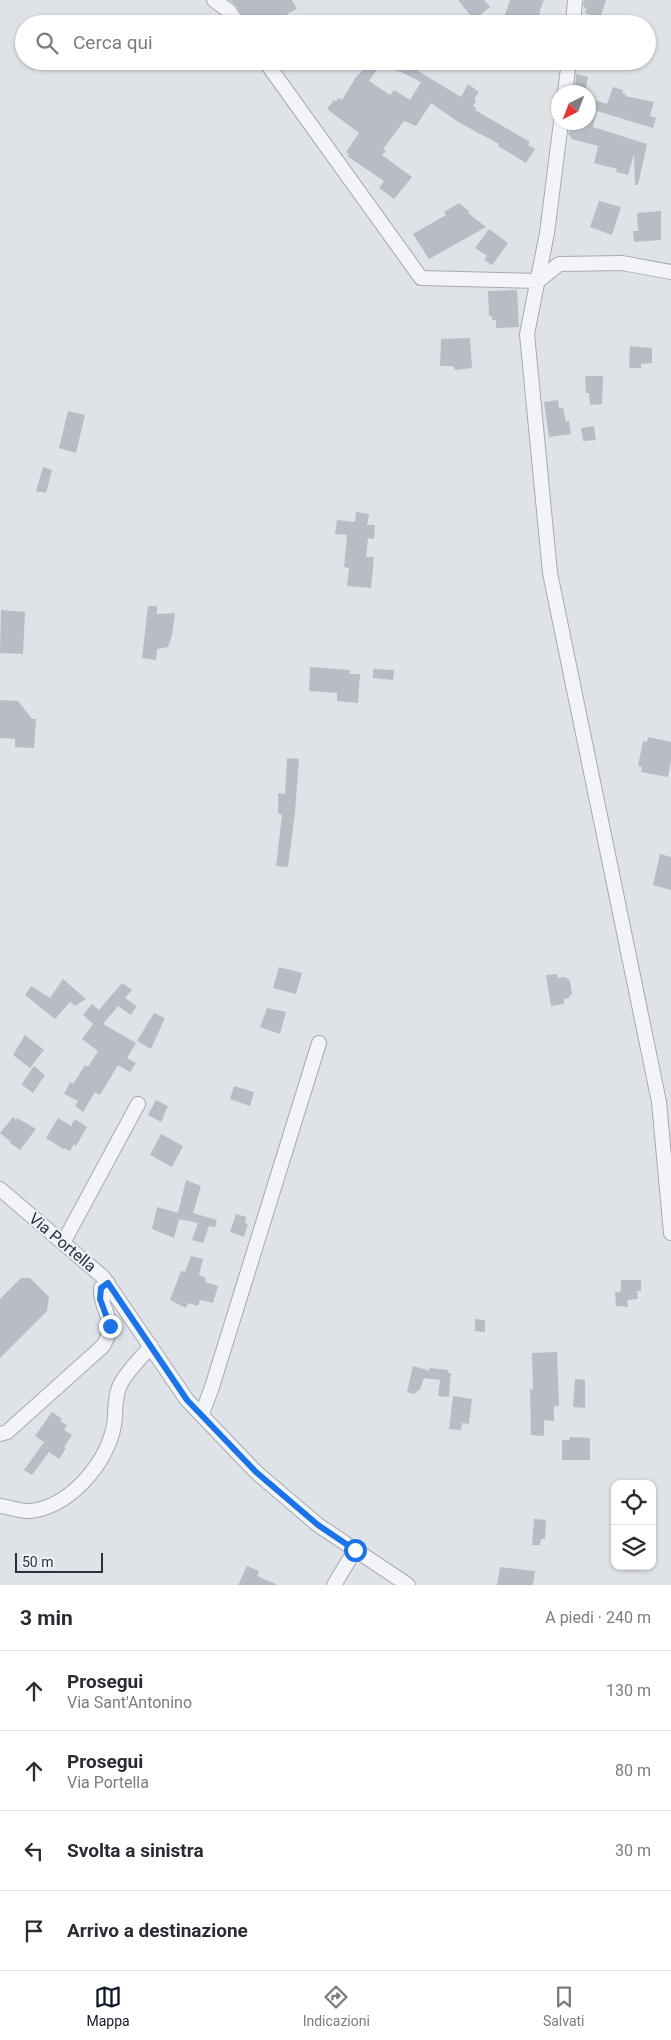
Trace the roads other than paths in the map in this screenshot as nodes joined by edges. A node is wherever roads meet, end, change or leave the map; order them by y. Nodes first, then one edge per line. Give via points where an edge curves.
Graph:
1 (214, 0) edge
2 (575, 0) edge
3 (232, 15) edge
4 (574, 15) edge
5 (271, 70) edge
6 (568, 70) edge
7 (566, 85) edge
8 (560, 130) edge
9 (671, 272) edge
10 (538, 281) junction
11 (319, 1043) dead end
12 (138, 1104) dead end
13 (0, 1189) edge
14 (671, 1234) edge
15 (63, 1243) junction
16 (108, 1283) junction
17 (151, 1346) junction
18 (202, 1414) junction
19 (0, 1434) edge
20 (0, 1506) edge
21 (355, 1550) junction
22 (334, 1585) edge
23 (408, 1585) edge

1 - 3 street
2 - 4 street
5 - 10 street via 421,278
6 - 7 street
8 - 10 street
9 - 10 street via 622,263 559,264
10 - 14 street via 528,334 550,573 659,1102
11 - 18 street
12 - 15 street
13 - 15 street, Via Portella
15 - 16 street, Via Portella
16 - 17 street, Via Portella
16 - 19 street via 101,1288 100,1299 110,1326 103,1346 7,1432
17 - 18 street, Via Portella via 187,1400
17 - 20 street via 121,1384 115,1400 110,1443 99,1464 80,1485 52,1506 28,1512
18 - 21 street, Via Portella via 256,1472 318,1525
21 - 22 street
21 - 23 street, Via Portella

